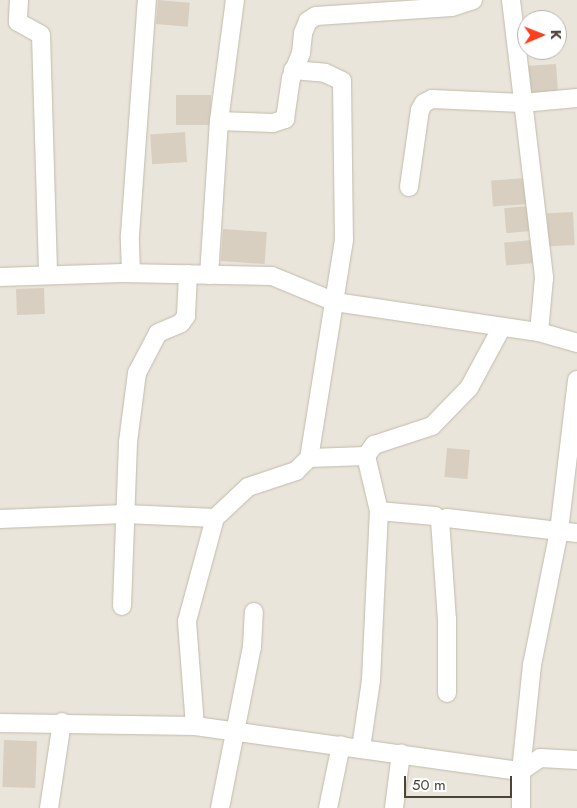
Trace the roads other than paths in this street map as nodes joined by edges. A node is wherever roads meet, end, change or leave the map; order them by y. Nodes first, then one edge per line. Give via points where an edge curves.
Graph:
1 (19, 0) edge
2 (147, 0) edge
3 (235, 0) edge
4 (474, 0) edge
5 (512, 0) edge
6 (369, 6) edge
7 (293, 70) junction
8 (577, 98) edge
9 (522, 103) junction
10 (219, 121) junction
11 (409, 187) dead end
12 (131, 273) junction
13 (188, 274) junction
14 (209, 274) junction
15 (0, 276) edge
16 (48, 276) junction
17 (335, 302) junction
18 (502, 326) junction
19 (539, 332) junction
20 (577, 343) edge
21 (577, 380) edge
22 (366, 456) junction
23 (309, 458) junction
24 (378, 511) junction
25 (125, 514) junction
26 (0, 518) edge
27 (215, 518) junction
28 (440, 520) junction
29 (559, 531) junction
30 (577, 533) edge
31 (122, 606) dead end
32 (254, 612) dead end
33 (447, 693) dead end
34 (0, 722) edge
35 (62, 722) junction
36 (195, 726) junction
37 (234, 731) junction
38 (341, 745) junction
39 (361, 748) junction
40 (401, 753) junction
41 (577, 760) edge
42 (521, 771) junction
43 (49, 808) edge
44 (220, 808) edge
45 (328, 808) edge
46 (394, 808) edge
47 (521, 808) edge

1 - 16 street via 18,22 41,35
2 - 12 street via 130,235
3 - 10 street
4 - 6 street via 452,7
5 - 9 street
6 - 7 street via 316,16 308,21
7 - 10 street via 285,119 273,123
7 - 17 street via 325,73 342,81 344,240
8 - 9 street
9 - 11 street via 432,99 424,103 420,110
9 - 19 street via 544,278
10 - 14 street
12 - 13 street
12 - 16 street
13 - 14 street
13 - 25 street via 186,316 181,323 158,333 137,373 128,442
14 - 17 street via 272,276
15 - 16 street
17 - 18 street
17 - 23 street
18 - 19 street
18 - 22 street via 469,388 432,426 374,445
19 - 20 street
21 - 29 street
22 - 23 street
22 - 24 street
23 - 27 street via 296,471 248,487
24 - 28 street via 435,516
24 - 39 street via 371,680
25 - 26 street
25 - 27 street
25 - 31 street
27 - 36 street via 187,621
28 - 29 street via 447,518
28 - 33 street via 447,619
29 - 30 street
29 - 42 street via 532,665
32 - 37 street via 252,647
34 - 35 street
35 - 36 street
35 - 43 street
36 - 37 street
37 - 38 street
37 - 44 street
38 - 39 street
38 - 45 street
39 - 40 street
40 - 42 street
40 - 46 street
41 - 42 street via 540,758
42 - 47 street

